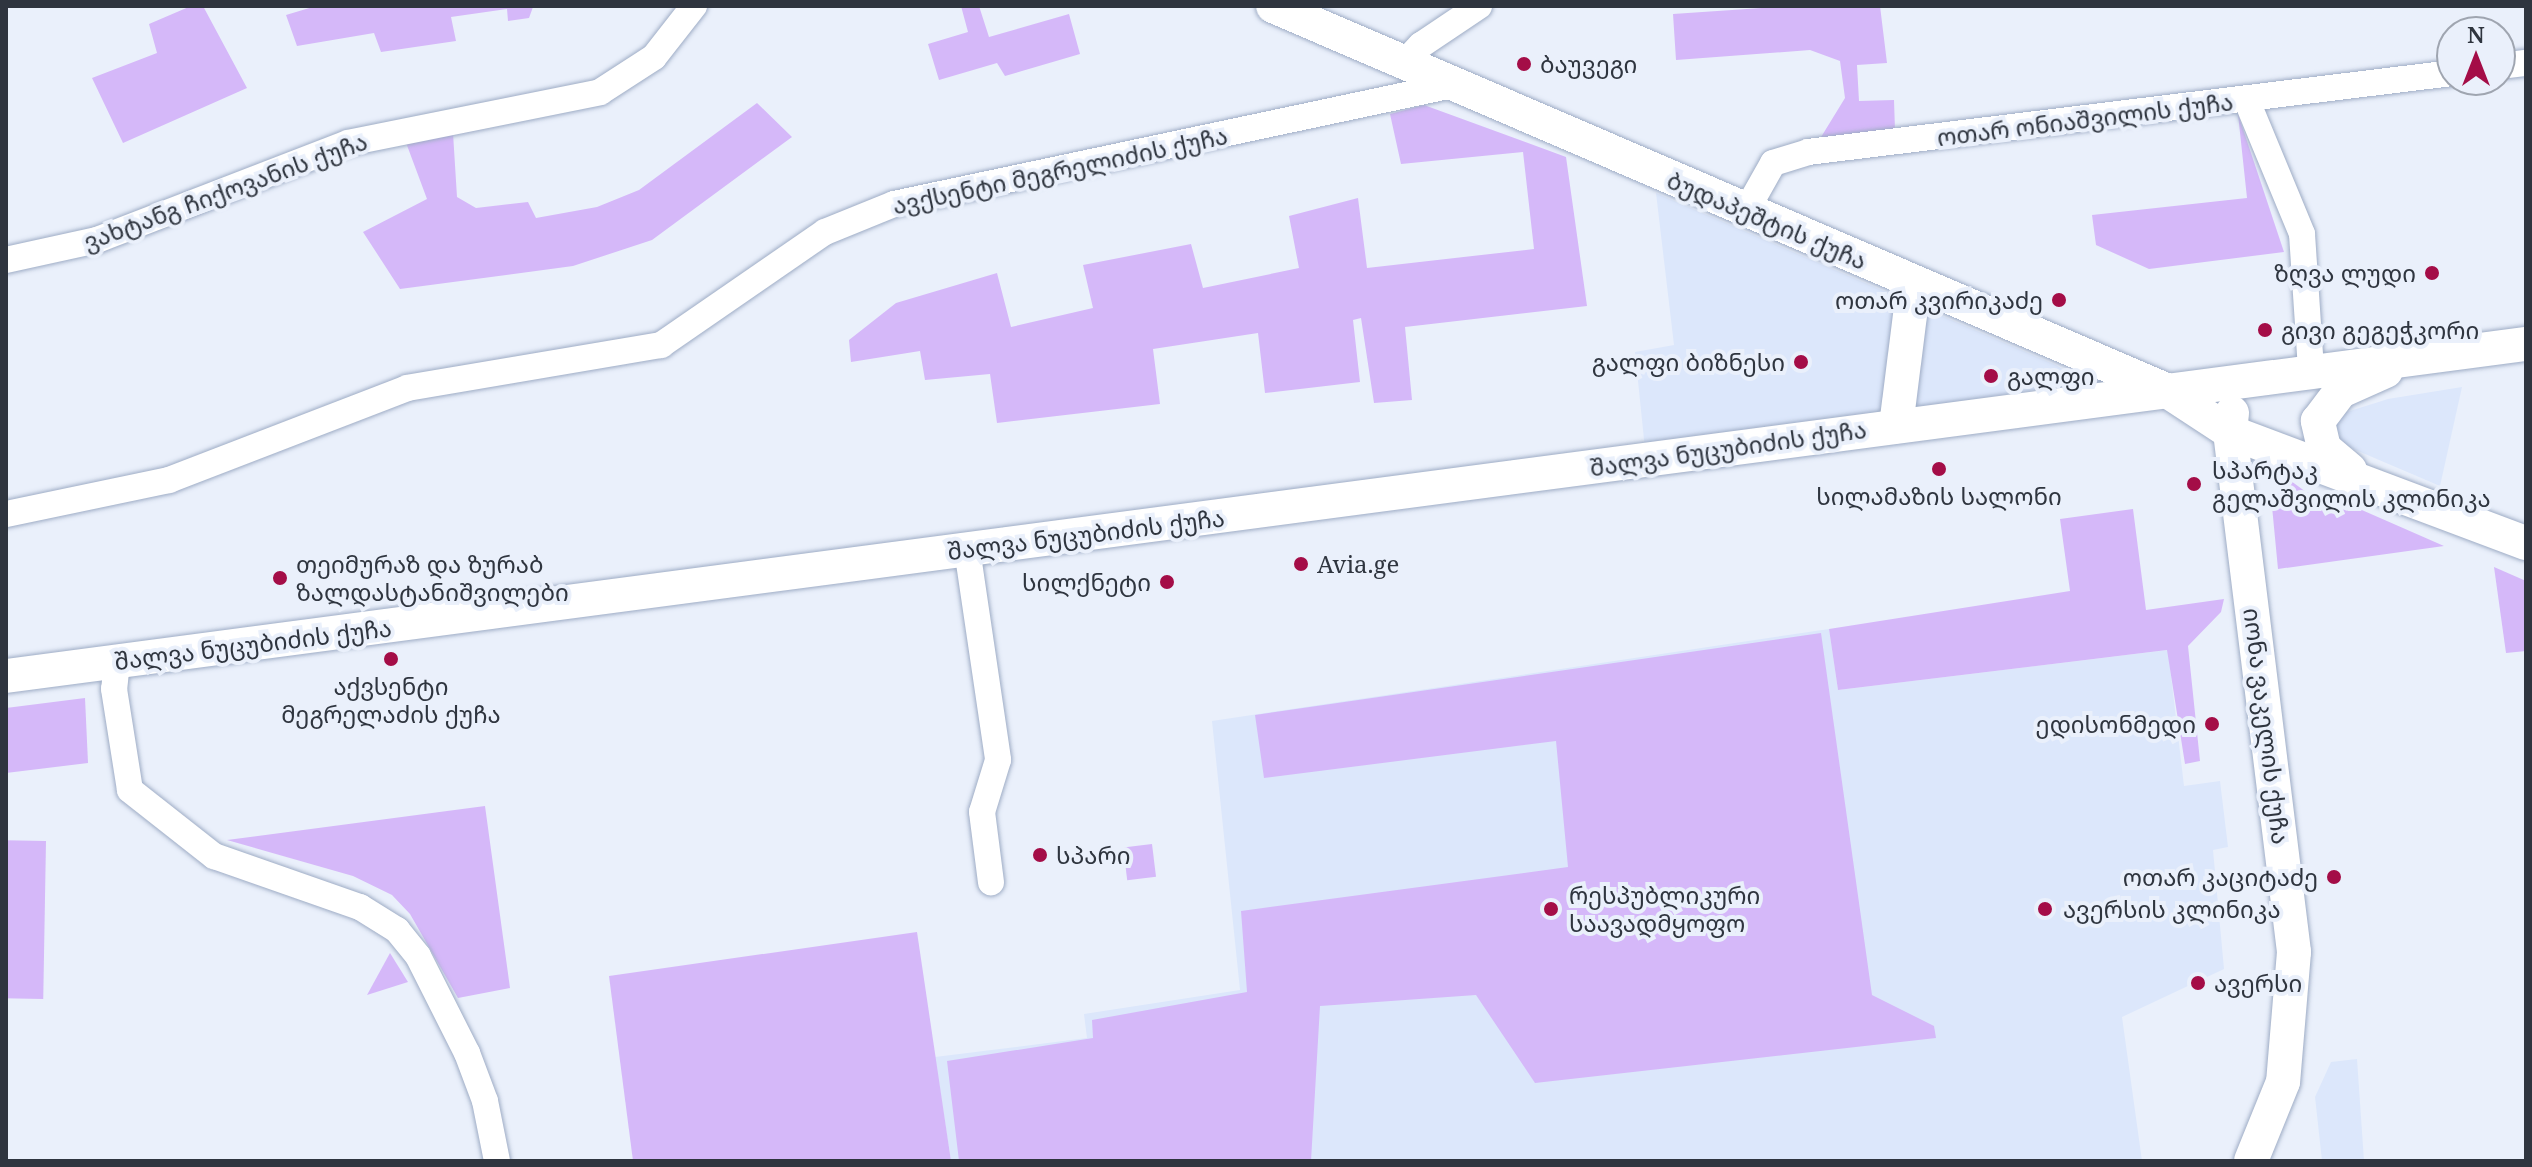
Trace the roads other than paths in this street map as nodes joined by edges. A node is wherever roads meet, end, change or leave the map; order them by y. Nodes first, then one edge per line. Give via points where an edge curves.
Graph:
1 (694, 6) edge
2 (1273, 6) edge
3 (1479, 6) edge
4 (1404, 63) junction
5 (2436, 75) edge
6 (1453, 85) junction
7 (2247, 101) junction
8 (1746, 211) junction
9 (6, 260) edge
10 (1914, 283) junction
11 (2526, 344) edge
12 (2424, 357) junction
13 (2311, 370) junction
14 (2236, 381) junction
15 (2166, 390) junction
16 (1896, 426) junction
17 (2230, 432) junction
18 (2357, 476) junction
19 (6, 514) edge
20 (2526, 543) edge
21 (967, 549) junction
22 (117, 662) junction
23 (6, 676) edge
24 (991, 882) dead end
25 (497, 1161) edge
26 (2251, 1161) edge

1 - 9 street, ვახტანგ ჩიქოვანის ქუჩა via 654,57 600,92 348,143 97,240
2 - 4 main road, ბუდაპეშტის ქუჩა
3 - 4 street via 1421,45
4 - 6 main road, ბუდაპეშტის ქუჩა
5 - 7 street, ოთარ ონიაშვილის ქუჩა
6 - 8 main road, ბუდაპეშტის ქუჩა
6 - 19 street, ავქსენტი მეგრელიძის ქუჩა via 894,204 825,232 661,345 407,388 169,480
7 - 8 street, ოთარ ონიაშვილის ქუჩა via 1808,152 1773,163
7 - 13 street via 2302,234
8 - 10 main road, ბუდაპეშტის ქუჩა
10 - 15 main road, ბუდაპეშტის ქუჩა
10 - 16 main road
11 - 12 main road
12 - 13 main road, შალვა ნუცუბიძის ქუჩა
12 - 18 main road via 2358,382 2321,412 2318,430 2324,448
13 - 14 main road, შალვა ნუცუბიძის ქუჩა
14 - 15 main road, შალვა ნუცუბიძის ქუჩა
14 - 17 main road, იონა ვაკელის ქუჩა
15 - 16 main road, შალვა ნუცუბიძის ქუჩა
15 - 17 main road, ბუდაპეშტის ქუჩა
16 - 21 main road, შალვა ნუცუბიძის ქუჩა
17 - 18 main road, ბუდაპეშტის ქუჩა
17 - 26 main road, იონა ვაკელის ქუჩა via 2294,952 2283,1082
18 - 20 main road, ბუდაპეშტის ქუჩა
21 - 22 main road, შალვა ნუცუბიძის ქუჩა
21 - 24 street via 998,760 982,812
22 - 23 main road, შალვა ნუცუბიძის ქუჩა
22 - 25 street via 114,689 130,790 214,856 360,907 397,930 418,956 467,1053 485,1101

